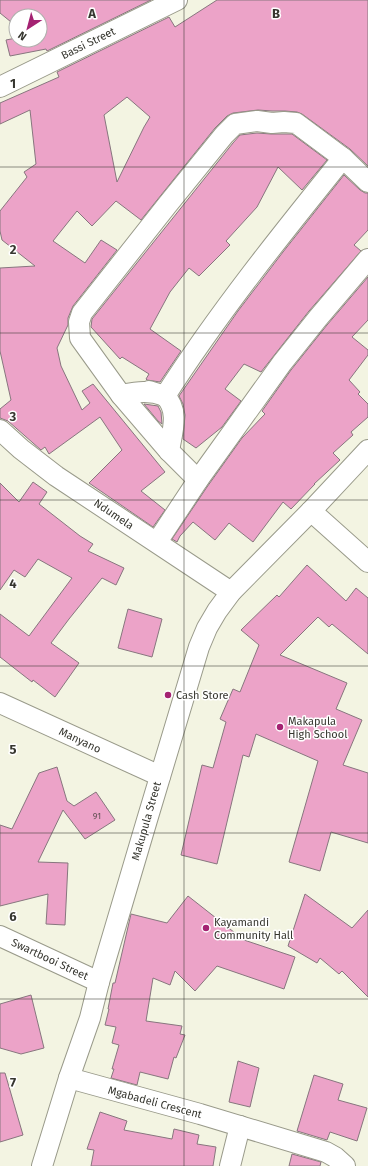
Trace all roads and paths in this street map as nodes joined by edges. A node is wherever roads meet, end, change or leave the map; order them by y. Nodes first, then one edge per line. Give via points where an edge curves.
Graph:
1 (177, 0) edge
2 (0, 87) edge
3 (343, 158) junction
4 (368, 182) edge
5 (368, 259) edge
6 (157, 394) junction
7 (121, 395) junction
8 (0, 430) edge
9 (368, 450) edge
10 (169, 451) junction
11 (198, 480) junction
12 (311, 511) junction
13 (157, 542) junction
14 (368, 562) edge
15 (232, 592) junction
16 (0, 703) edge
17 (160, 776) junction
18 (0, 936) edge
19 (99, 982) junction
20 (69, 1078) junction
21 (240, 1126) junction
22 (42, 1166) edge
23 (230, 1166) edge
24 (345, 1166) edge

1 - 2 street, Bassi Street
3 - 4 street
3 - 6 street via 242,286 191,356
3 - 7 street via 296,123 258,121 235,124 224,135 82,314 79,322 80,338
5 - 11 street via 282,363
6 - 7 street via 141,392
6 - 10 street via 170,401 175,417
7 - 10 street
8 - 13 street, Ndumela via 56,476
9 - 12 street, Makupula Street
10 - 11 street
11 - 13 street
12 - 14 street
12 - 15 street, Makupula Street
13 - 15 street, Ndumela
15 - 17 street, Makupula Street via 209,624 199,647
16 - 17 street, Manyano
17 - 19 street, Makupula Street
18 - 19 street, Swartbooi Street
19 - 20 street, Makupula Street via 90,1018
20 - 21 street, Mgabadeli Crescent
20 - 22 street, Makupula Street
21 - 23 street
21 - 24 street, Mgabadeli Crescent via 326,1152

